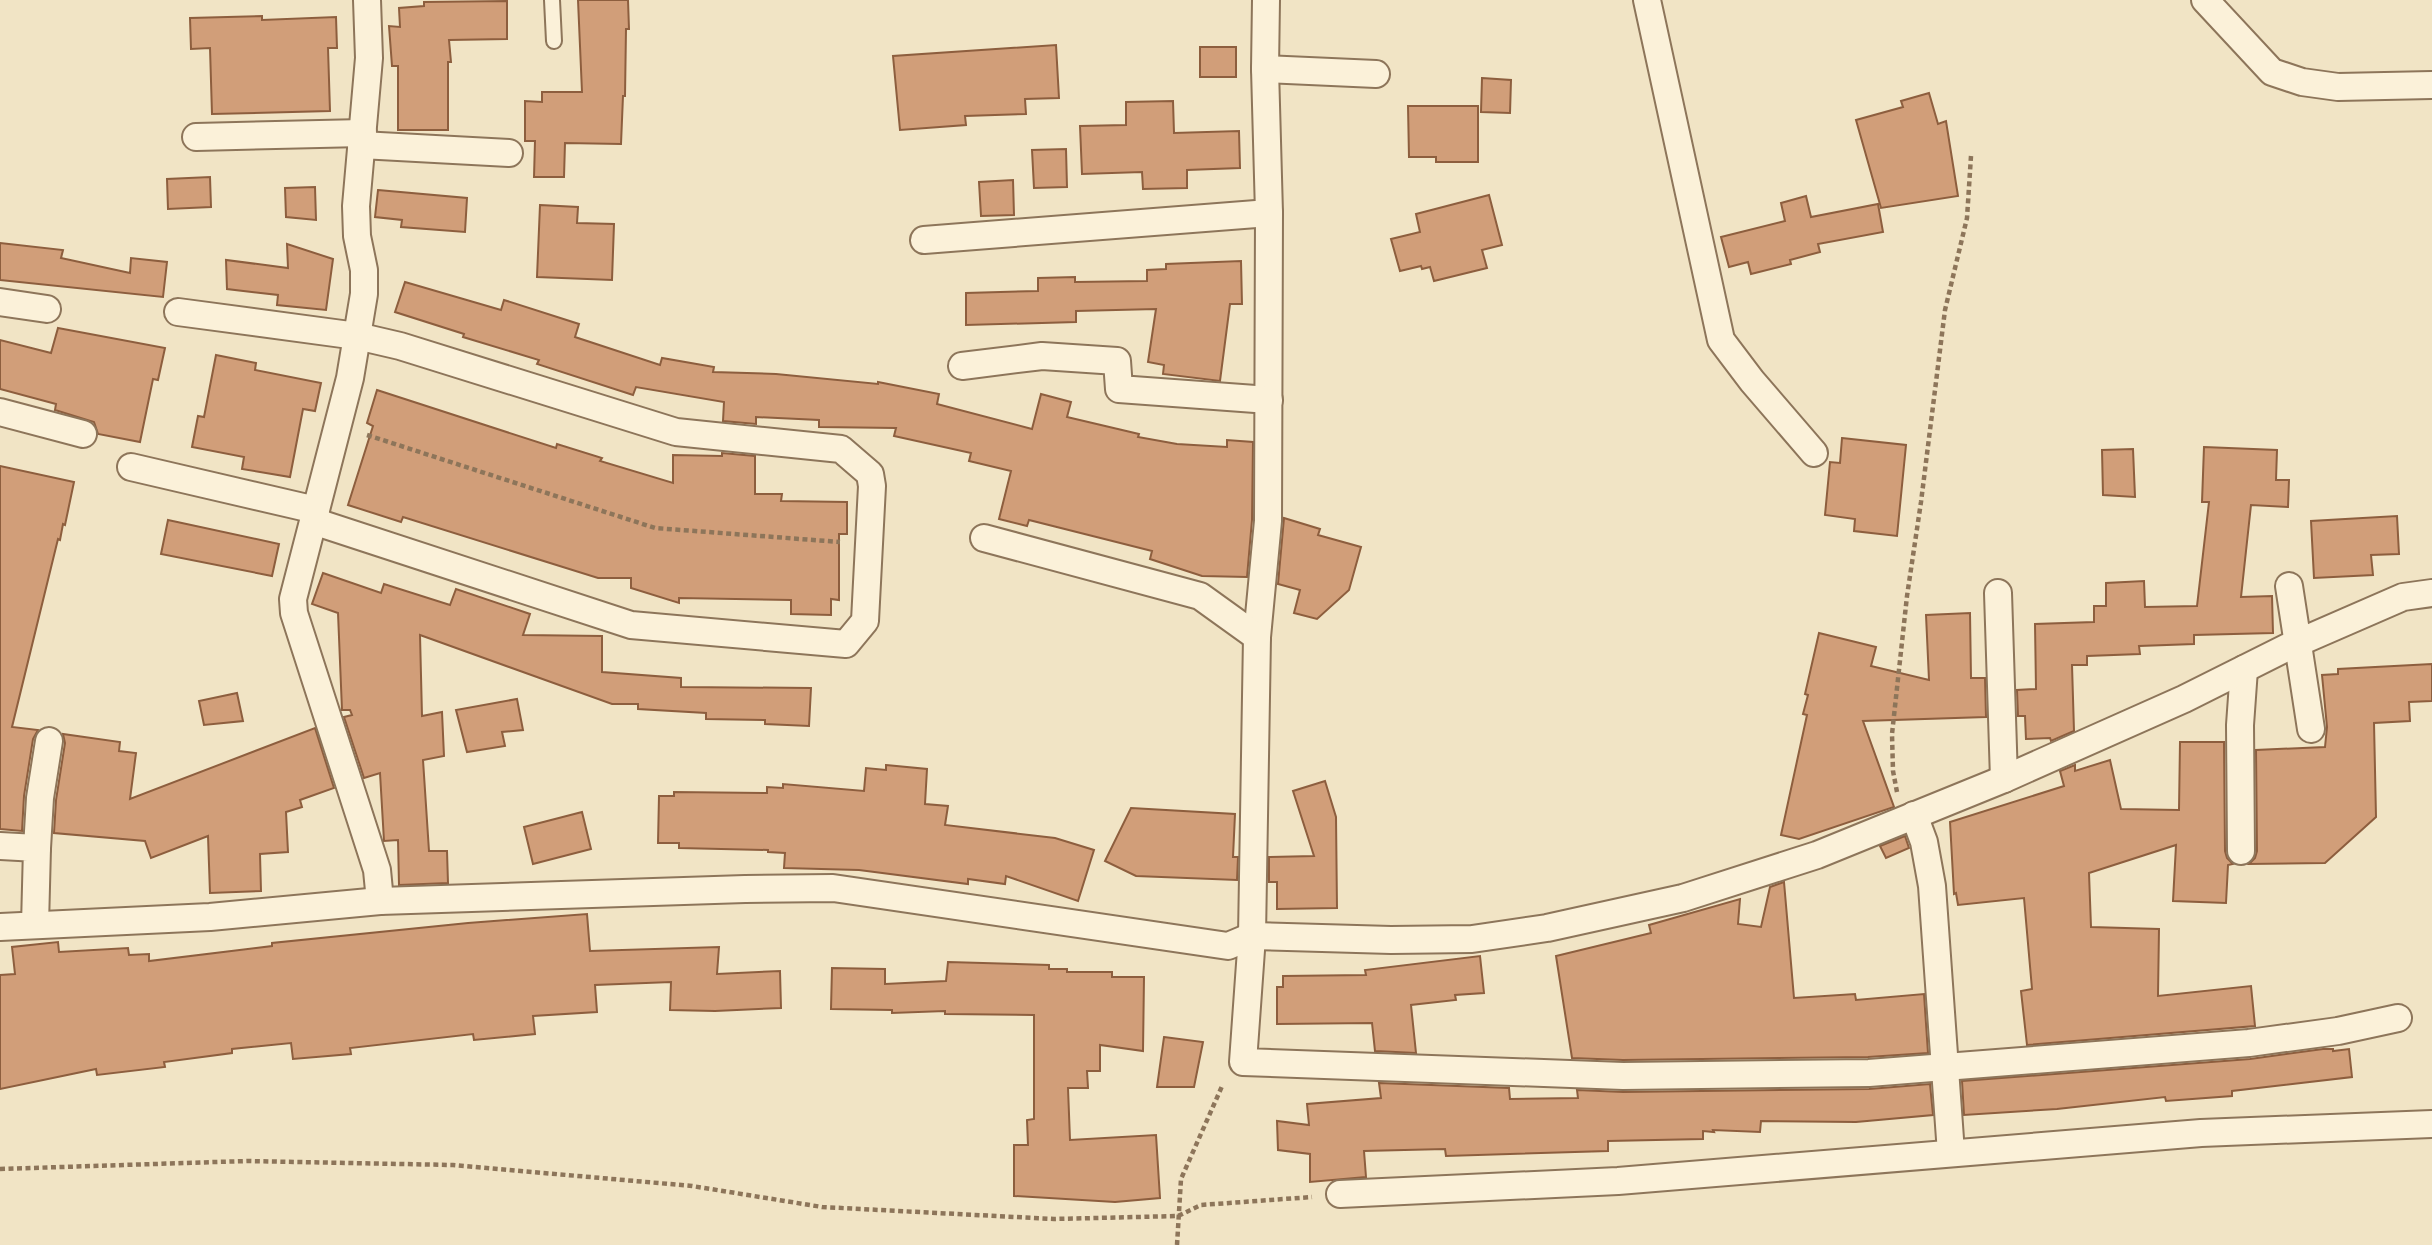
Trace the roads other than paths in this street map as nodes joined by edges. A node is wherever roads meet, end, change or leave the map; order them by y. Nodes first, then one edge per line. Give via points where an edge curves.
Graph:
1 (368, 0) edge
2 (552, 0) edge
3 (1266, 0) edge
4 (1647, 0) edge
5 (2205, 0) edge
6 (554, 41) dead end
7 (1265, 69) junction
8 (1376, 74) dead end
9 (2432, 85) edge
10 (196, 137) dead end
11 (362, 139) junction
12 (509, 153) dead end
13 (1269, 213) junction
14 (924, 240) dead end
15 (0, 302) edge
16 (47, 309) dead end
17 (178, 312) dead end
18 (357, 337) junction
19 (961, 366) dead end
20 (1269, 400) junction
21 (0, 412) edge
22 (83, 435) dead end
23 (1814, 453) dead end
24 (131, 467) dead end
25 (315, 515) junction
26 (984, 538) dead end
27 (2289, 586) dead end
28 (1998, 593) dead end
29 (2432, 593) edge
30 (1257, 637) junction
31 (2298, 642) junction
32 (2244, 669) junction
33 (2311, 729) dead end
34 (49, 741) dead end
35 (2004, 779) junction
36 (1909, 817) junction
37 (0, 846) edge
38 (37, 848) junction
39 (2241, 850) dead end
40 (380, 901) junction
41 (35, 925) junction
42 (0, 927) edge
43 (1252, 936) junction
44 (2398, 1018) dead end
45 (1946, 1067) junction
46 (2432, 1124) edge
47 (1951, 1153) junction
48 (1340, 1194) road end

1 - 11 street via 369,58
2 - 6 lane
3 - 7 street
4 - 23 street via 1721,340
5 - 9 street via 2272,72 2338,87
7 - 8 street
7 - 13 street
10 - 11 street
11 - 12 street
11 - 18 street via 356,206 364,294
13 - 14 street
13 - 20 street
15 - 16 street
17 - 18 street
18 - 25 street
18 - 25 street via 400,346 676,432 841,449 870,474 872,486 865,621 846,644 631,625
19 - 20 street via 1042,356 1117,361 1119,389
20 - 30 street via 1268,521
21 - 22 street
24 - 25 street
25 - 40 street via 293,599 294,613 377,870
26 - 30 street via 1200,596
27 - 31 street
28 - 35 street
29 - 31 street via 2403,597
30 - 43 street
31 - 32 street
31 - 33 street
32 - 35 street
32 - 39 street
34 - 38 street
35 - 36 street
36 - 43 street via 1817,855 1683,898 1547,928 1472,939
36 - 45 street via 1924,842 1932,886
37 - 38 street
38 - 41 street
40 - 41 street via 210,917
40 - 43 street via 833,888 1228,946
41 - 42 street
43 - 45 street via 1243,1062 1623,1076 1869,1073
44 - 45 street via 2249,1043
45 - 47 street
46 - 47 street via 2201,1133
47 - 48 street via 1618,1181

